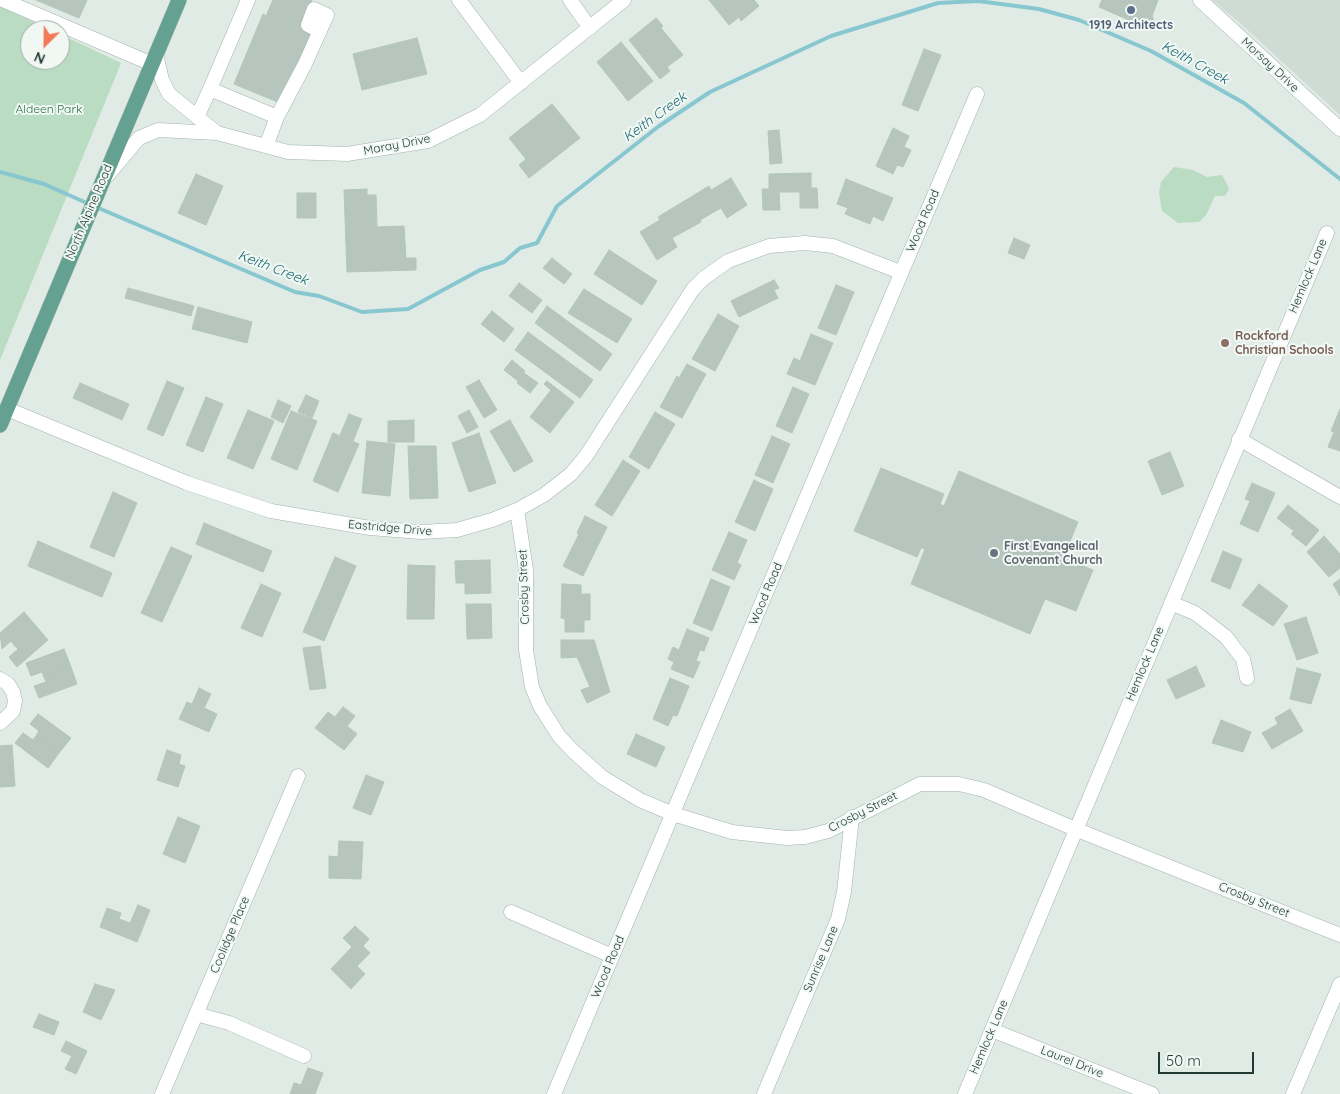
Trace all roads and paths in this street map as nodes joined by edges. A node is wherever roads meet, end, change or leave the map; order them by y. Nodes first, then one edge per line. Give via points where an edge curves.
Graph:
1 (3, 0) edge
2 (179, 0) edge
3 (248, 0) edge
4 (459, 0) edge
5 (570, 0) edge
6 (624, 0) edge
7 (1200, 0) edge
8 (590, 28) junction
9 (320, 31) dead end
10 (154, 59) junction
11 (521, 83) junction
12 (210, 89) junction
13 (977, 94) dead end
14 (197, 117) junction
15 (277, 117) junction
16 (1340, 129) edge
17 (217, 133) junction
18 (266, 146) junction
19 (100, 184) junction
20 (1327, 233) dead end
21 (900, 272) junction
22 (7, 409) junction
23 (0, 425) edge
24 (1239, 439) junction
25 (1340, 497) edge
26 (517, 510) junction
27 (1171, 603) junction
28 (1247, 678) dead end
29 (0, 679) edge
30 (0, 723) edge
31 (298, 776) dead end
32 (673, 814) junction
33 (852, 817) junction
34 (1075, 829) junction
35 (511, 912) dead end
36 (1340, 935) edge
37 (612, 956) junction
38 (1340, 984) edge
39 (196, 1014) junction
40 (992, 1030) junction
41 (304, 1056) dead end
42 (162, 1094) edge
43 (554, 1094) edge
44 (764, 1094) edge
45 (964, 1094) edge
46 (1152, 1094) edge
47 (1293, 1094) edge

1 - 10 street
2 - 10 main road, North Alpine Road
3 - 12 street
4 - 11 street
5 - 8 street
6 - 8 street, Maray Drive
7 - 16 street, Morsay Drive
8 - 11 street, Maray Drive
9 - 15 street
10 - 14 street via 169,94
10 - 19 main road, North Alpine Road
11 - 18 street, Maray Drive via 480,115 428,141 347,154 288,152
12 - 14 street
12 - 15 street
13 - 21 street, Wood Road
14 - 17 street
15 - 18 street
17 - 18 street, Maray Drive
17 - 19 street via 158,130 139,138
19 - 22 main road, North Alpine Road
20 - 24 street, Hemlock Lane
21 - 26 street, Eastridge Drive via 833,246 805,243 769,246 728,261 693,289 578,467 559,485
21 - 32 street, Wood Road
22 - 23 main road, North Alpine Road
22 - 26 street, Eastridge Drive via 187,483 244,503 302,517 389,530 439,532 475,526
24 - 25 street
24 - 27 street, Hemlock Lane
26 - 32 street, Crosby Street via 526,570 526,650 532,687 540,706 558,736 596,772 623,791
27 - 28 street via 1194,613 1226,637 1243,659
27 - 34 street, Hemlock Lane
29 - 30 street via 8,684 15,701 13,711
31 - 39 street, Coolidge Place
32 - 33 street, Crosby Street via 732,832 769,838 818,834
32 - 37 street, Wood Road
33 - 34 street, Crosby Street via 920,784 944,783 984,790
33 - 44 street, Sunrise Lane via 838,919
34 - 36 street, Crosby Street
34 - 40 street, Hemlock Lane
35 - 37 street
37 - 43 street, Wood Road
38 - 47 street
39 - 41 street via 229,1024
39 - 42 street, Coolidge Place
40 - 45 street, Hemlock Lane
40 - 46 street, Laurel Drive

